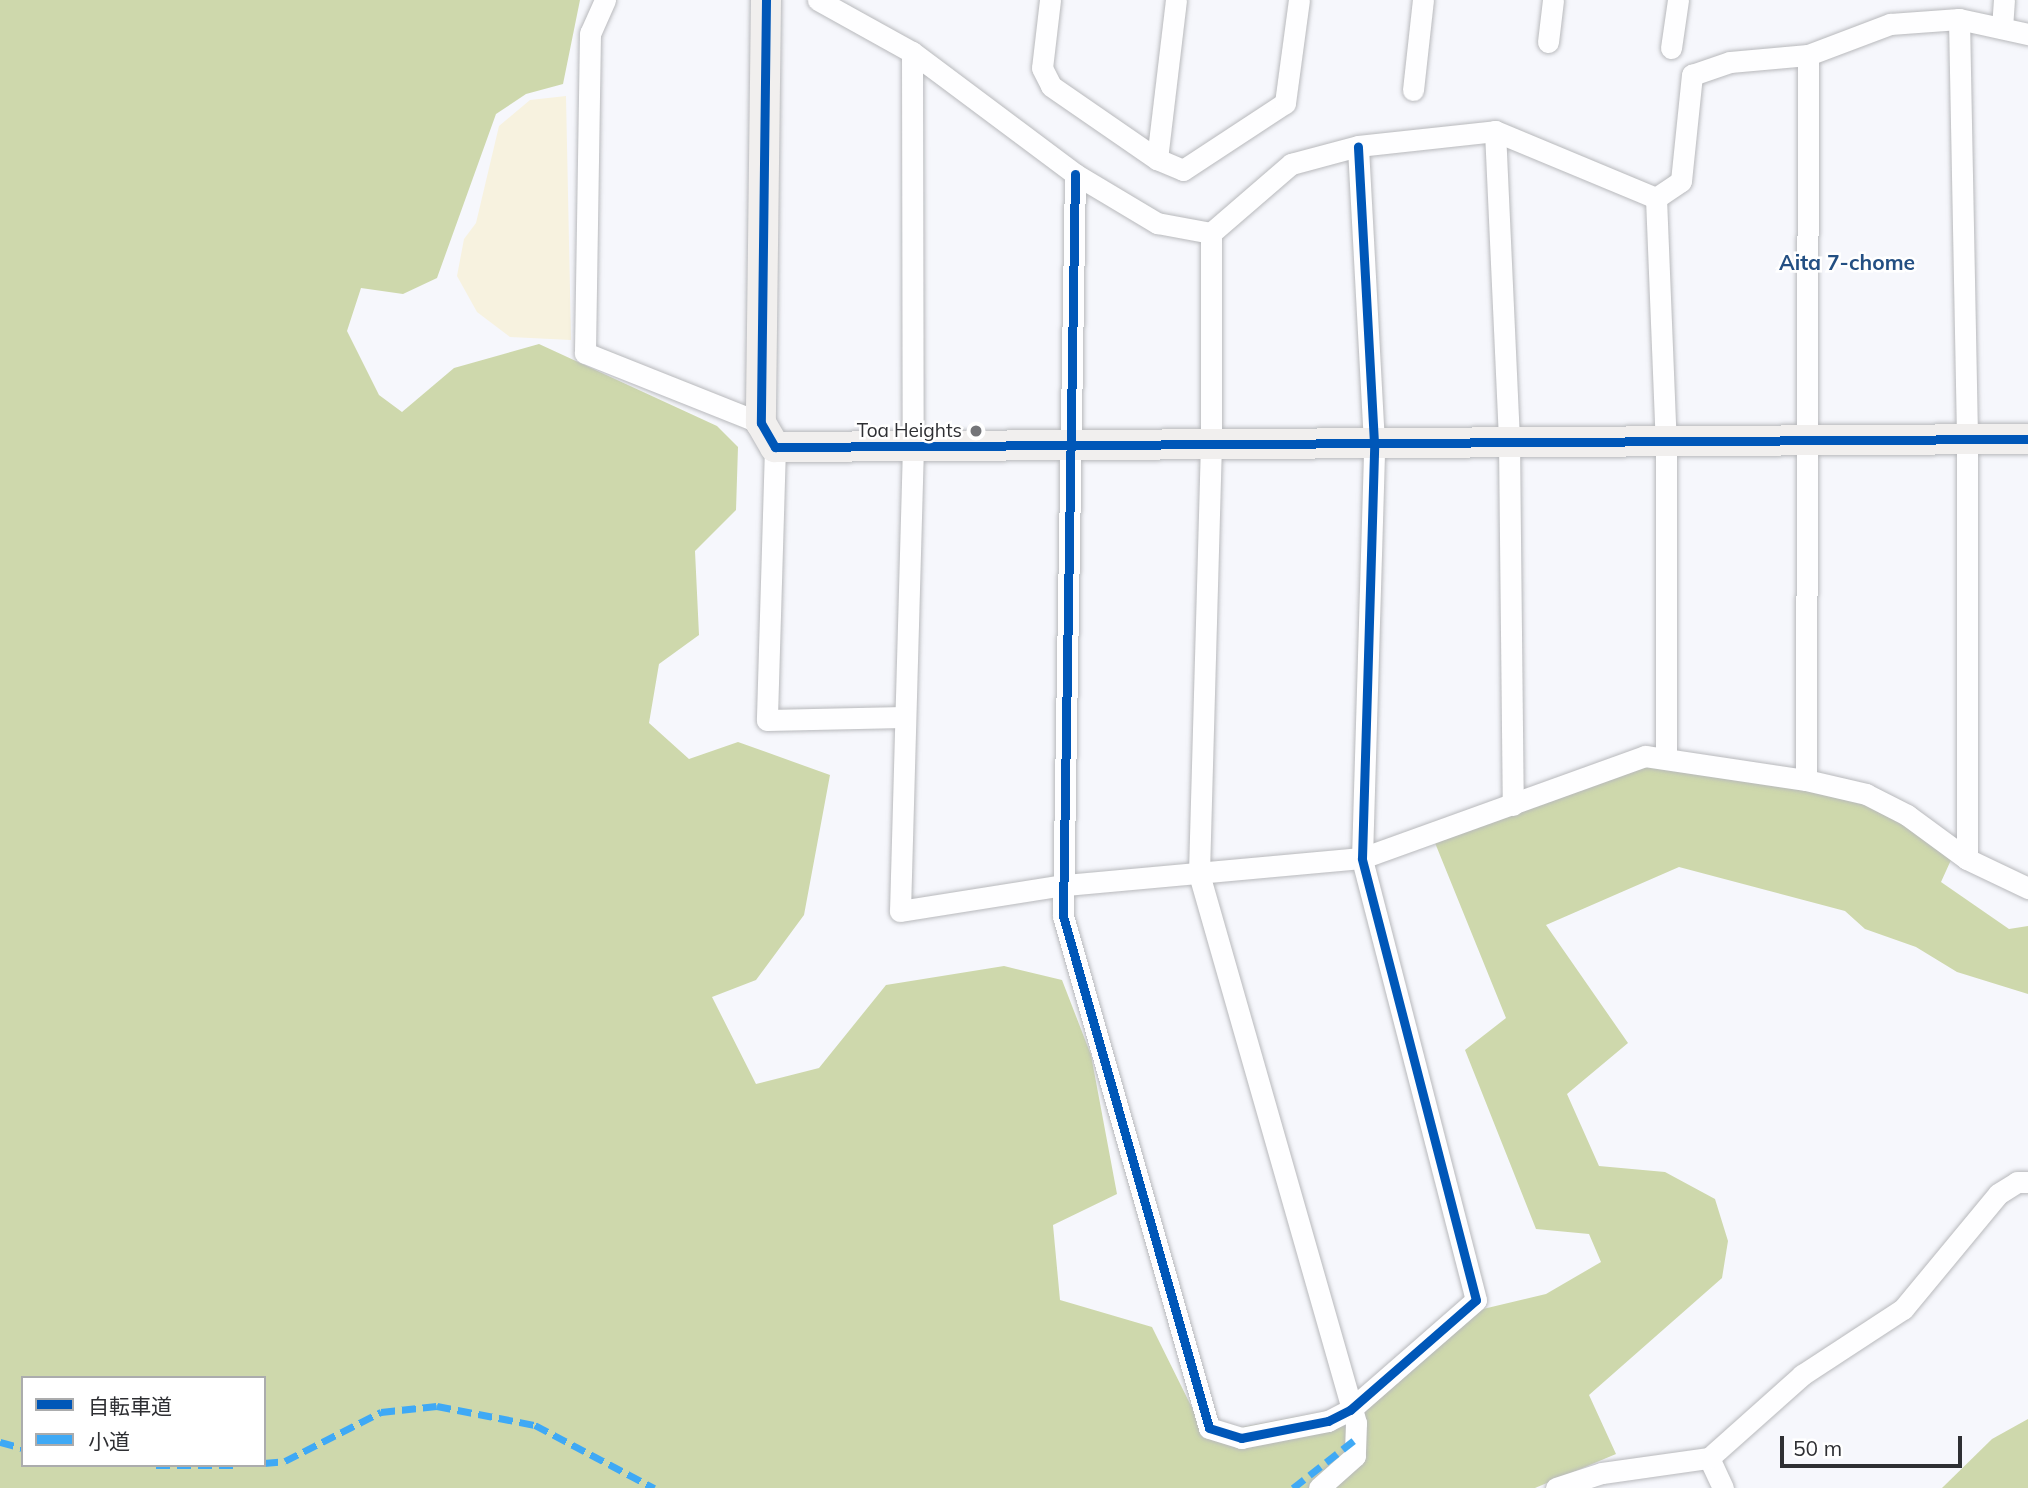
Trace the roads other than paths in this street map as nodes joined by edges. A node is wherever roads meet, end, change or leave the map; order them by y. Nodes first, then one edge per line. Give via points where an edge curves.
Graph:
1 (605, 0) edge
2 (766, 0) edge
3 (818, 0) edge
4 (1050, 0) edge
5 (1176, 0) edge
6 (1299, 0) edge
7 (1423, 0) edge
8 (1553, 0) edge
9 (1678, 0) edge
10 (2004, 0) edge
11 (1959, 19) junction
12 (2002, 28) junction
13 (2028, 34) edge
14 (1548, 42) dead end
15 (1671, 48) dead end
16 (912, 52) junction
17 (1808, 55) junction
18 (1413, 90) dead end
19 (1496, 131) junction
20 (1358, 146) junction
21 (1157, 159) junction
22 (1075, 174) junction
23 (1656, 198) junction
24 (1211, 233) junction
25 (768, 435) junction
26 (1968, 438) junction
27 (2028, 439) edge
28 (1808, 440) junction
29 (1509, 442) junction
30 (1666, 442) junction
31 (1211, 443) junction
32 (1374, 443) junction
33 (1074, 445) junction
34 (913, 446) junction
35 (904, 717) junction
36 (1666, 755) junction
37 (1806, 780) junction
38 (1513, 805) junction
39 (1362, 858) junction
40 (1967, 859) junction
41 (1199, 874) junction
42 (1065, 885) junction
43 (2028, 888) edge
44 (2028, 1182) edge
45 (1350, 1410) junction
46 (1709, 1458) junction
47 (1319, 1488) edge
48 (1556, 1488) edge
49 (1723, 1488) edge

1 - 25 street via 590,33 585,353
2 - 25 street
3 - 16 street
4 - 21 street via 1042,68 1051,86
5 - 21 street
6 - 21 street via 1285,103 1182,170
7 - 18 street
8 - 14 street
9 - 15 street
10 - 12 street
11 - 12 street
11 - 17 street via 1890,24
11 - 26 street
12 - 13 street
16 - 22 street
16 - 34 street
17 - 23 street via 1730,62 1692,75 1681,181
17 - 28 street
19 - 20 street
19 - 23 street
19 - 29 street
20 - 24 street via 1291,163
20 - 32 street
22 - 24 street via 1157,223
22 - 33 street
23 - 30 street
24 - 31 street
25 - 34 street
25 - 35 street via 767,720
26 - 27 street
26 - 28 street
26 - 40 street
28 - 30 street
28 - 37 street
29 - 30 street
29 - 32 street
29 - 38 street
30 - 36 street
31 - 32 street
31 - 33 street
31 - 41 street
32 - 39 street
33 - 34 street
33 - 42 street
34 - 35 street
35 - 42 street via 900,911
36 - 37 street
36 - 38 street via 1645,756
37 - 40 street via 1866,794 1907,816
38 - 39 street
39 - 41 street
39 - 45 street via 1476,1300
40 - 43 street
41 - 42 street
41 - 45 street
42 - 45 street via 1063,916 1209,1428 1241,1437 1328,1421
44 - 46 street via 2017,1182 1998,1194 1903,1309 1802,1376
45 - 47 street via 1356,1423 1354,1456
46 - 48 street via 1602,1473
46 - 49 street

